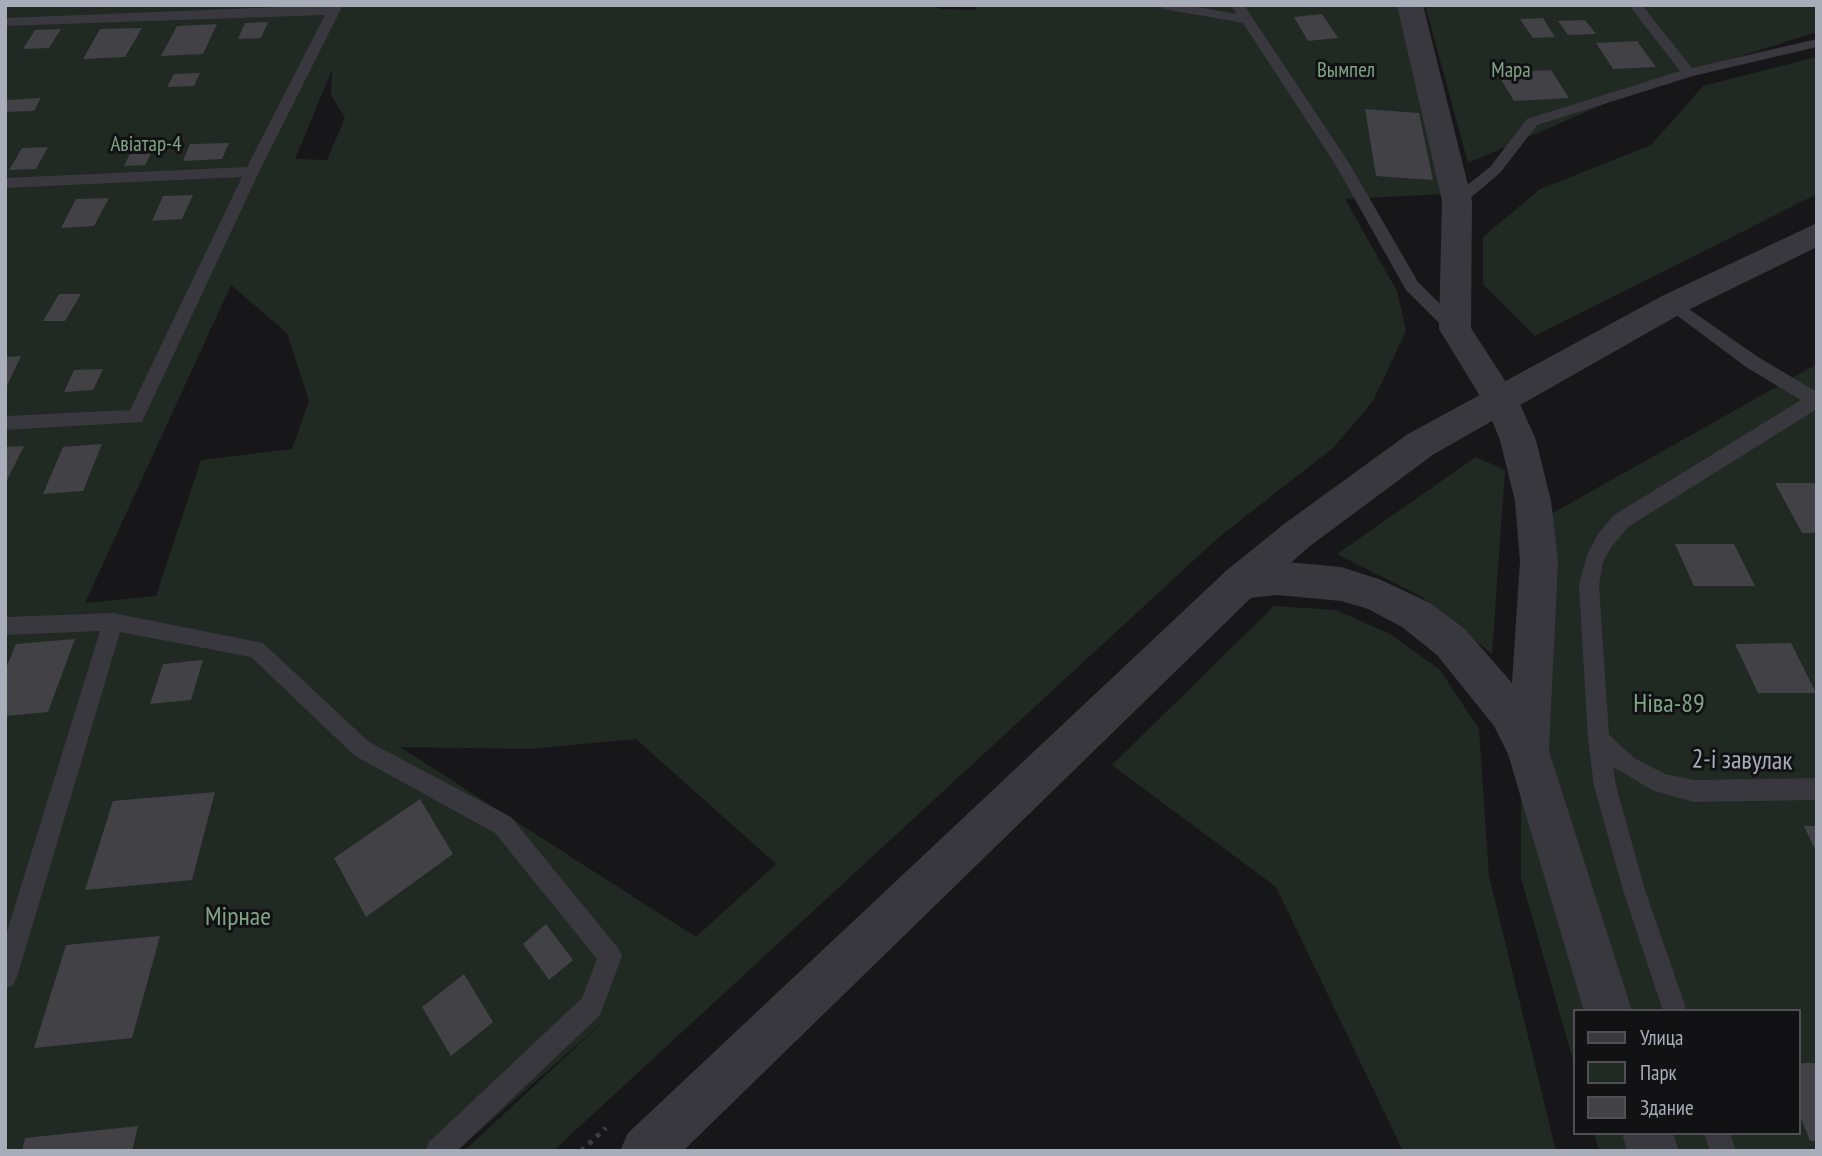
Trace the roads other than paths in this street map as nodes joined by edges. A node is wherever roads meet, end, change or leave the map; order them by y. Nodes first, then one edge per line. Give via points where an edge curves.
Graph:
1 (1164, 5) edge
2 (1237, 5) edge
3 (1410, 5) edge
4 (1635, 5) edge
5 (336, 8) edge
6 (1246, 20) junction
7 (5, 22) edge
8 (1817, 43) edge
9 (1689, 73) junction
10 (252, 172) junction
11 (5, 183) edge
12 (1457, 201) junction
13 (1817, 234) edge
14 (1673, 304) junction
15 (1455, 329) junction
16 (1816, 401) edge
17 (1502, 402) junction
18 (5, 423) edge
19 (1241, 582) junction
20 (113, 622) junction
21 (5, 626) edge
22 (1599, 739) junction
23 (1528, 751) junction
24 (1817, 789) edge
25 (5, 977) edge
26 (1607, 1009) edge
27 (1674, 1009) edge
28 (438, 1151) edge
29 (646, 1151) edge

1 - 6 lane
2 - 6 lane
3 - 12 street
4 - 9 lane
5 - 7 lane
5 - 10 lane
6 - 15 lane via 1342,163 1412,286
8 - 9 lane
9 - 12 lane via 1532,122 1495,170
10 - 11 lane
10 - 18 lane via 136,417
12 - 15 street
13 - 14 street
14 - 16 lane via 1732,349
14 - 17 street
15 - 17 street
16 - 22 lane via 1642,506 1605,540 1589,585
17 - 19 street via 1421,444 1353,491
17 - 23 street via 1528,471 1537,530
19 - 23 street via 1277,578 1341,584 1416,615 1451,642 1482,677 1509,712
19 - 29 street
20 - 21 lane
20 - 25 lane
20 - 28 lane via 256,649 362,749 503,825 610,956 591,1006
22 - 24 lane, 2-і завулак via 1626,765 1662,784 1693,791
22 - 27 lane via 1617,833
23 - 26 street

